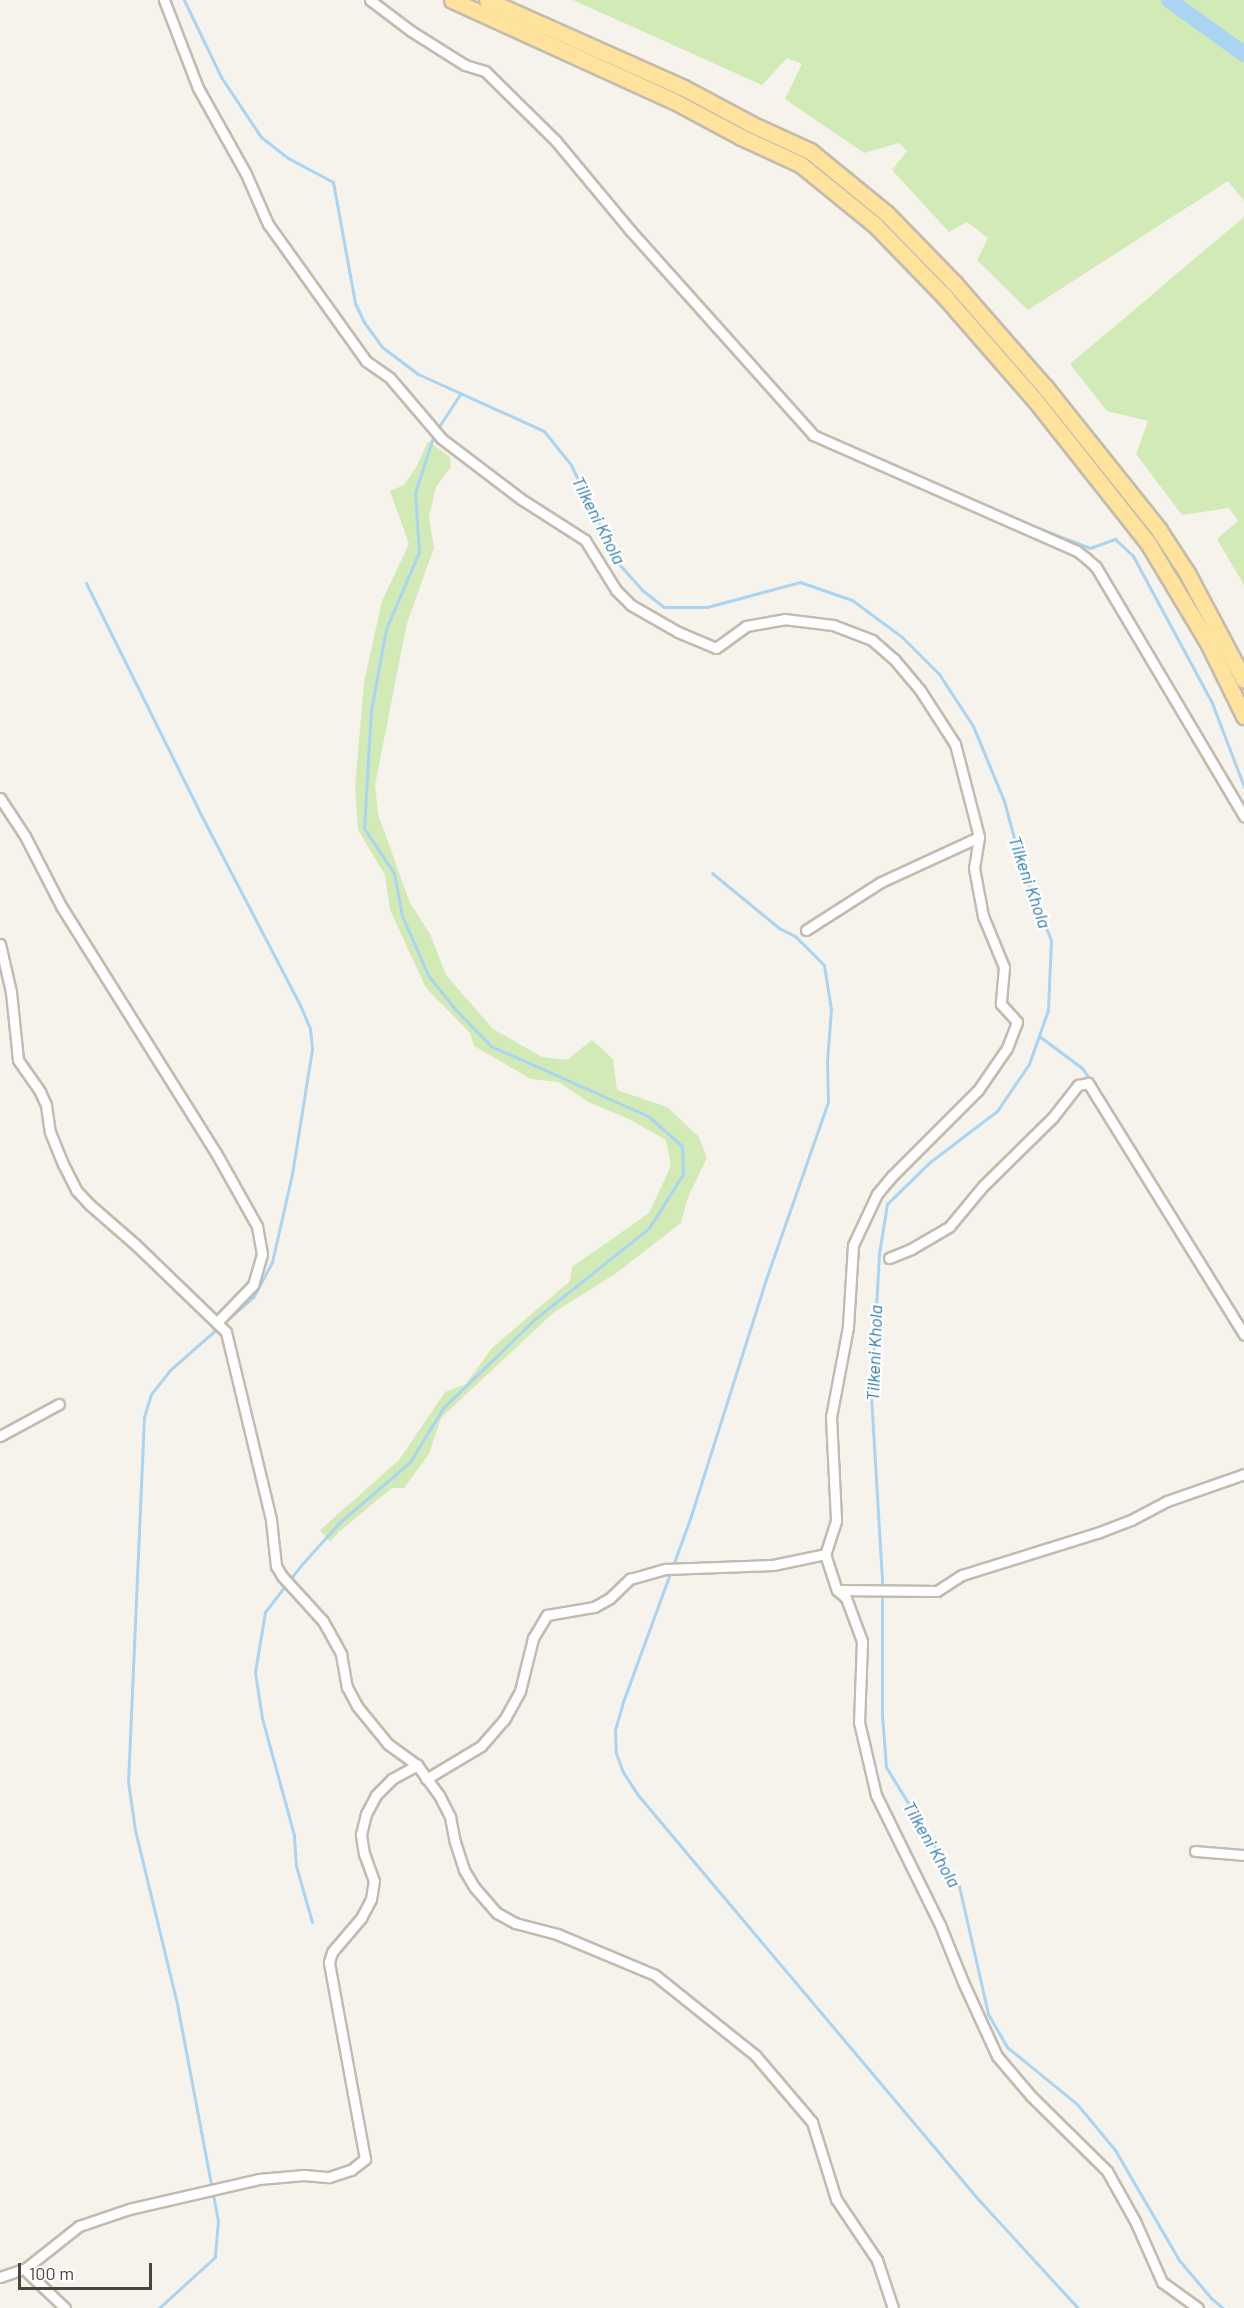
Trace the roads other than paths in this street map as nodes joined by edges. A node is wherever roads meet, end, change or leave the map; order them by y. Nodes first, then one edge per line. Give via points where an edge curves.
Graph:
1 (164, 0) edge
2 (370, 0) edge
3 (452, 0) edge
4 (487, 0) edge
5 (1244, 680) edge
6 (1244, 716) edge
7 (0, 798) edge
8 (1244, 816) edge
9 (980, 837) junction
10 (806, 930) dead end
11 (0, 944) edge
12 (889, 1258) dead end
13 (217, 1322) junction
14 (1244, 1335) edge
15 (59, 1404) dead end
16 (0, 1436) edge
17 (1244, 1474) edge
18 (825, 1554) junction
19 (837, 1590) junction
20 (417, 1765) junction
21 (426, 1779) junction
22 (1195, 1851) dead end
23 (1244, 1855) edge
24 (26, 2268) junction
25 (0, 2277) edge
26 (65, 2308) edge
27 (893, 2308) edge
28 (1198, 2308) edge

1 - 9 street via 198,88 246,174 268,224 366,361 390,378 442,439 585,540 616,590 678,632 716,648 746,626 784,620 833,625 872,640 920,690 956,744
2 - 8 street via 456,59 485,71 556,141 813,435 1077,551 1096,567
3 - 6 main road via 674,101 800,164 875,225 945,297 1035,400 1148,543 1207,641
4 - 5 main road via 684,88 810,151 886,213 1046,387 1159,530 1187,573
7 - 13 street via 25,836 61,906 216,1153 257,1226 262,1254 253,1285
9 - 10 street via 881,882
9 - 18 street via 974,868 983,916 1004,967 1001,1004 1017,1022 1007,1048 978,1090 877,1194 853,1245 849,1328 831,1417 836,1521
11 - 13 street via 11,992 18,1060 46,1105 50,1132 76,1190
12 - 14 street via 949,1227 983,1186 1053,1117 1078,1085 1088,1083
13 - 20 street via 226,1332 271,1520 276,1566 323,1621 341,1654 347,1687 357,1707 387,1744
15 - 16 street
17 - 19 street via 1097,1533 962,1575 937,1591
18 - 19 street
18 - 21 street via 772,1564 666,1569 630,1579 594,1607 547,1615 533,1638 520,1691 504,1720 481,1746
19 - 28 street via 846,1598 862,1641 860,1722 876,1795 998,2056 1031,2096 1107,2171 1162,2282
20 - 21 street
20 - 24 street via 392,1779 376,1795 366,1815 361,1834 374,1881 371,1899 361,1918 332,1952 329,1962 365,2159 351,2170 329,2176 259,2178 79,2226
21 - 27 street via 450,1817 464,1870 497,1913 655,1975 747,2048 769,2071 812,2122 836,2199 877,2260
22 - 23 street
24 - 25 street
24 - 26 street

